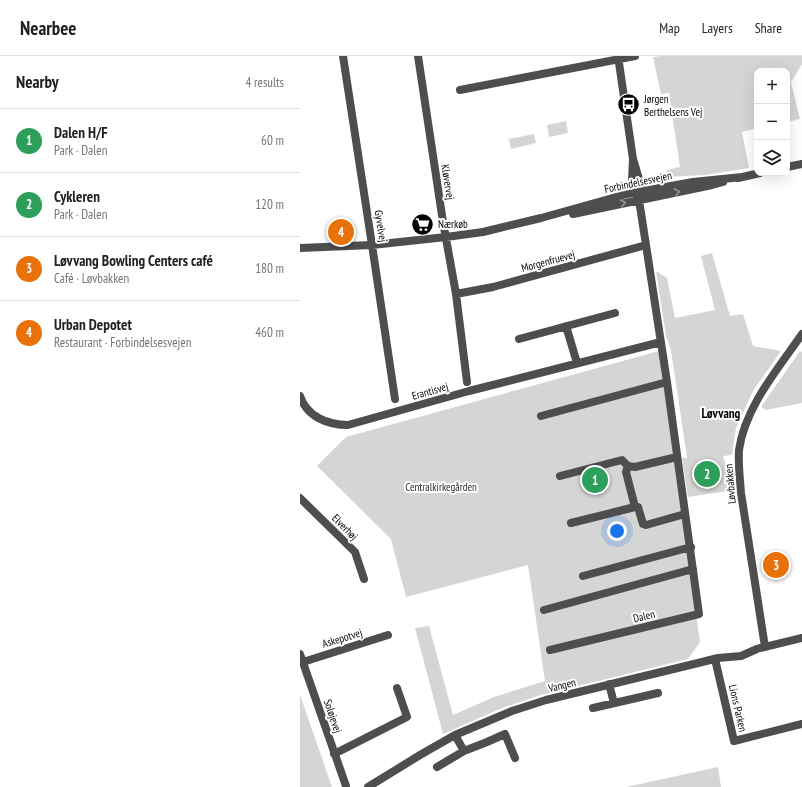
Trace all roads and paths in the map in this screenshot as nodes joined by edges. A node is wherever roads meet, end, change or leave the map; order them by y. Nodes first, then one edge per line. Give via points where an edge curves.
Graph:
1 (343, 56) edge
2 (418, 56) edge
3 (635, 56) edge
4 (618, 57) edge
5 (460, 90) dead end
6 (802, 164) edge
7 (790, 166) edge
8 (754, 174) edge
9 (742, 177) junction
10 (638, 192) junction
11 (639, 200) junction
12 (541, 218) junction
13 (446, 238) junction
14 (372, 245) junction
15 (646, 245) junction
16 (300, 248) edge
17 (456, 294) junction
18 (615, 313) dead end
19 (566, 326) junction
20 (802, 334) edge
21 (519, 339) dead end
22 (661, 342) junction
23 (577, 363) junction
24 (467, 382) dead end
25 (667, 382) junction
26 (300, 396) edge
27 (395, 400) dead end
28 (541, 416) dead end
29 (677, 457) junction
30 (628, 466) junction
31 (560, 476) dead end
32 (300, 498) edge
33 (634, 507) junction
34 (685, 514) junction
35 (571, 523) dead end
36 (690, 547) junction
37 (693, 569) junction
38 (583, 576) dead end
39 (364, 579) dead end
40 (544, 610) dead end
41 (388, 635) dead end
42 (802, 638) edge
43 (761, 648) junction
44 (550, 650) dead end
45 (301, 658) edge
46 (716, 659) junction
47 (609, 684) junction
48 (397, 688) dead end
49 (658, 693) dead end
50 (614, 703) junction
51 (593, 708) dead end
52 (802, 724) edge
53 (455, 735) junction
54 (464, 751) junction
55 (334, 754) junction
56 (420, 754) junction
57 (515, 758) dead end
58 (437, 767) dead end
59 (346, 786) dead end
60 (368, 787) edge
61 (378, 787) edge

1 - 14 street, Gyvelvej
2 - 13 street, Kløvervej
3 - 4 street
4 - 5 street
4 - 10 street via 633,159 639,179
6 - 7 street
8 - 9 street, Forbindelsesvejen
9 - 10 street, Forbindelsesvejen via 692,182
11 -> 9 street, Forbindelsesvejen
10 - 11 street
10 - 12 street, Forbindelsesvejen
12 -> 11 street, Forbindelsesvejen
11 - 15 street
12 - 13 street, Forbindelsesvejen
13 - 14 street, Forbindelsesvejen
13 - 17 street, Kløvervej
14 - 16 street, Forbindelsesvejen
14 - 27 street, Gyvelvej
15 - 17 street, Morgenfruevej via 493,287
15 - 22 street
17 - 24 street, Kløvervej
18 - 19 street
19 - 21 street
19 - 23 street
20 - 43 street, Løvbakken via 758,398 742,434 739,450 741,493
22 - 23 street, Erantisvej
22 - 25 street, Dalen
23 - 26 street, Erantisvej via 348,425 332,424 314,416 301,401
25 - 28 street
25 - 29 street, Dalen
29 - 30 street via 635,467
29 - 34 street, Dalen
30 - 31 street via 622,460
30 - 33 street via 626,472
32 - 39 street, Elverhøj via 355,552
33 - 34 street via 638,507 643,524 646,525
33 - 35 street
34 - 36 street, Dalen
36 - 37 street, Dalen
36 - 38 street
37 - 40 street
37 - 44 street, Dalen via 700,614
41 - 45 street, Askepotvej
42 - 43 street, Vangen
43 - 46 street, Vangen via 733,652
45 - 55 street, Soløjevej
46 - 47 street, Vangen
46 - 52 street, Lions Parken via 734,741
47 - 50 street
47 - 53 street, Vangen via 512,711
48 - 55 street via 407,717
49 - 50 street
50 - 51 street
53 - 54 street
53 - 56 street, Vangen
54 - 57 street via 505,734
54 - 58 street
55 - 59 street, Soløjevej
56 - 60 street, Vangen
56 - 61 street, Vangen

